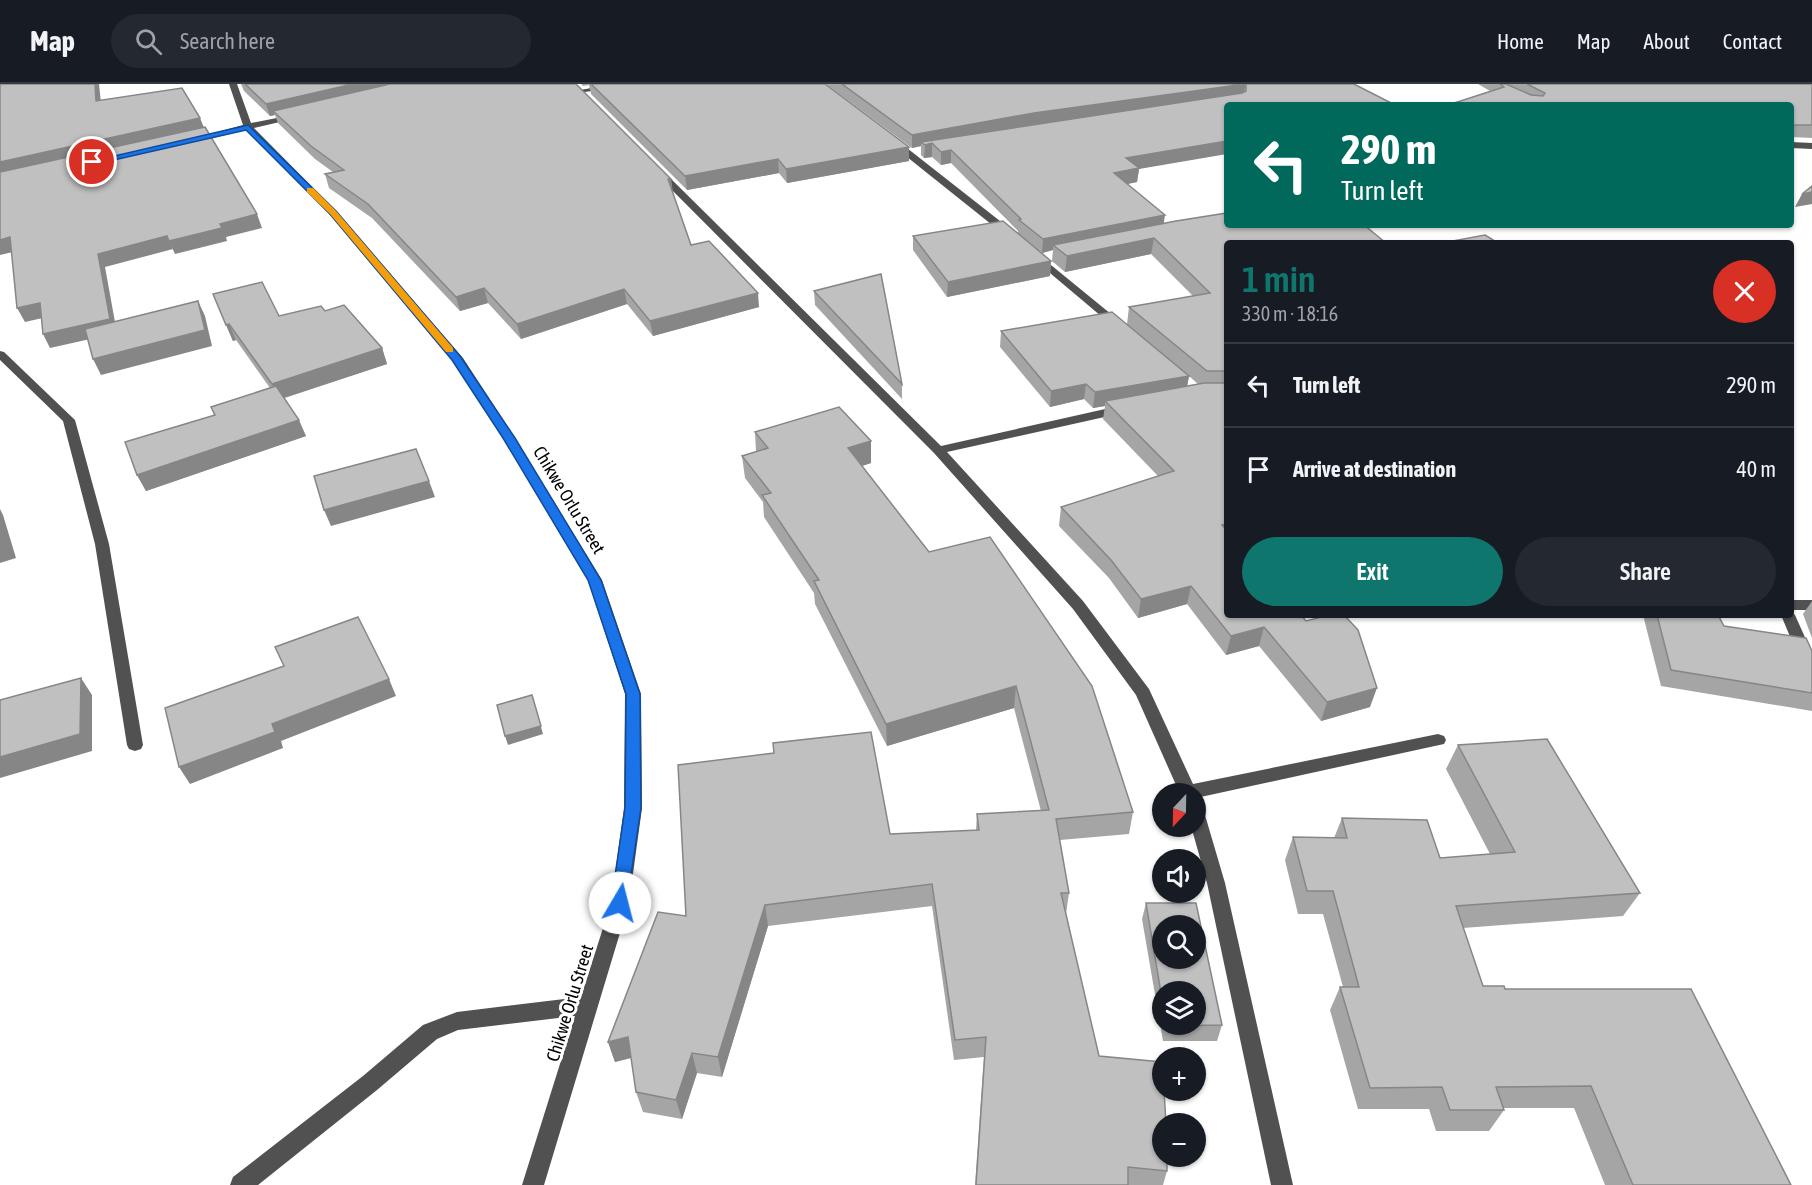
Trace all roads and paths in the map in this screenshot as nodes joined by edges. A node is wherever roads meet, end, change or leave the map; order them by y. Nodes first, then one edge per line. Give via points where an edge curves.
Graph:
1 (233, 84) edge
2 (635, 84) edge
3 (579, 92) edge
4 (302, 114) edge
5 (248, 128) junction
6 (883, 134) edge
7 (181, 142) edge
8 (1794, 145) edge
9 (1812, 146) edge
10 (920, 151) edge
11 (909, 153) junction
12 (645, 158) edge
13 (1021, 243) edge
14 (1030, 251) edge
15 (1051, 256) edge
16 (1039, 258) junction
17 (1128, 334) edge
18 (0, 354) edge
19 (1134, 407) edge
20 (938, 450) junction
21 (1794, 605) edge
22 (1812, 605) edge
23 (1789, 618) edge
24 (1812, 670) edge
25 (1438, 740) dead end
26 (135, 745) dead end
27 (1184, 783) edge
28 (1206, 789) edge
29 (1202, 837) edge
30 (590, 1005) junction
31 (241, 1185) edge
32 (533, 1185) edge
33 (1282, 1185) edge

1 - 5 street
2 - 3 street
4 - 5 street
5 - 7 street
5 - 30 street, Chikwe Orlu Street via 333,213 457,358 595,580 633,694 633,808 620,903
6 - 11 street
8 - 9 street
10 - 11 street
11 - 13 street
12 - 20 street
14 - 16 street
15 - 16 street
16 - 17 street
18 - 26 street via 69,420 102,544
19 - 20 street
20 - 27 street via 1078,604 1118,658 1143,693
21 - 22 street
23 - 24 street
25 - 28 street
29 - 33 street
30 - 31 street via 457,1021 430,1032
30 - 32 street, Chikwe Orlu Street

